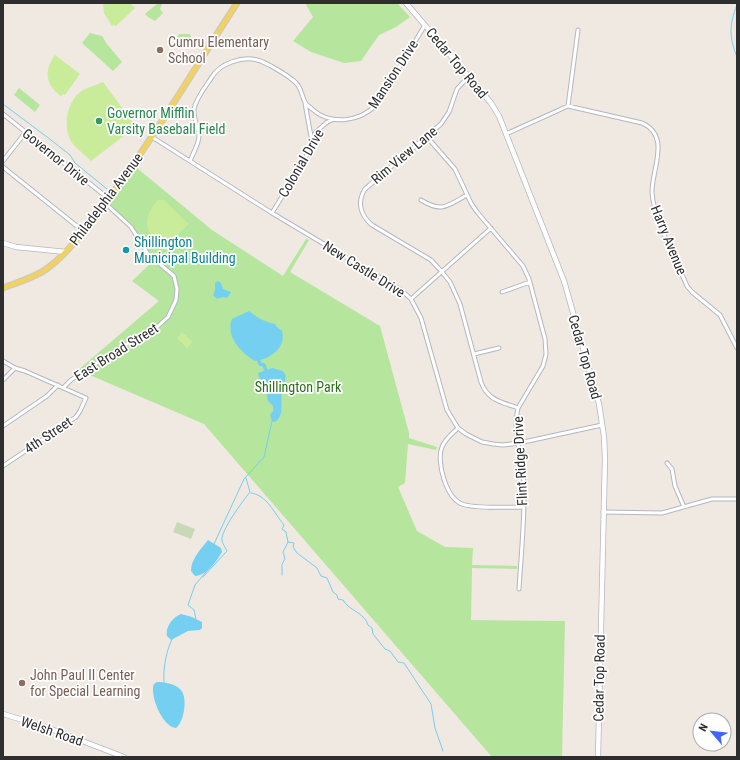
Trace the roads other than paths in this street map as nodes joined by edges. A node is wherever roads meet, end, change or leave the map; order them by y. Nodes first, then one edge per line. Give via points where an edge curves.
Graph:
1 (237, 3) edge
2 (406, 3) edge
3 (425, 25) junction
4 (578, 30) dead end
5 (468, 77) junction
6 (305, 102) junction
7 (568, 106) junction
8 (3, 114) edge
9 (333, 119) junction
10 (25, 133) junction
11 (506, 134) junction
12 (427, 136) junction
13 (152, 137) junction
14 (312, 142) junction
15 (3, 161) edge
16 (190, 161) junction
17 (3, 167) edge
18 (467, 195) junction
19 (420, 200) dead end
20 (107, 201) junction
21 (272, 213) junction
22 (491, 228) junction
23 (83, 231) junction
24 (3, 243) edge
25 (66, 252) junction
26 (442, 272) junction
27 (530, 282) junction
28 (3, 288) edge
29 (502, 292) dead end
30 (411, 299) junction
31 (499, 348) dead end
32 (737, 348) edge
33 (474, 354) junction
34 (3, 361) edge
35 (15, 368) junction
36 (3, 380) edge
37 (58, 385) junction
38 (63, 388) junction
39 (518, 408) junction
40 (602, 425) junction
41 (3, 426) edge
42 (458, 428) junction
43 (519, 443) junction
44 (667, 463) dead end
45 (3, 466) edge
46 (737, 499) edge
47 (523, 507) junction
48 (684, 507) junction
49 (603, 512) junction
50 (519, 589) dead end
51 (3, 714) edge
52 (124, 757) edge
53 (598, 757) edge

1 - 13 main road, Philadelphia Avenue
2 - 3 street, Cedar Top Road
3 - 5 street, Cedar Top Road
3 - 9 street, Mansion Drive via 371,110 357,118
4 - 7 street
5 - 11 street, Cedar Top Road via 494,107
5 - 12 street, Rim View Lane via 456,92 452,107 444,120
6 - 9 street, Colonial Drive via 321,115
6 - 14 street
6 - 16 street, Colonial Drive via 295,82 262,62 250,59 223,65 212,75 195,106 198,139
7 - 11 street
7 - 32 street, Harry Avenue via 642,123 654,132 658,140 652,187 654,207 687,286 720,315
8 - 10 street, Governor Drive
9 - 14 street, Colonial Drive via 320,127
10 - 15 street
10 - 20 street, Governor Drive
11 - 40 street, Cedar Top Road via 564,281 599,404
12 - 18 street, Flint Ridge Drive via 455,169
12 - 26 street, Rim View Lane via 367,187 361,198 361,210 372,225 424,256
13 - 16 street, New Castle Drive
13 - 20 main road, Philadelphia Avenue
14 - 21 street, Colonial Drive via 303,163
16 - 21 street, New Castle Drive
17 - 23 street
18 - 19 street via 444,208
18 - 22 street, Flint Ridge Drive
20 - 23 main road, Philadelphia Avenue
20 - 38 street, East Broad Street via 131,227 148,254 174,276 176,300 168,317 156,328 118,349
21 - 30 street, New Castle Drive via 401,290
22 - 26 street
22 - 27 street, Flint Ridge Drive via 520,262
23 - 25 main road, Philadelphia Avenue
24 - 25 street via 16,247
25 - 28 main road, Philadelphia Avenue via 44,271
26 - 30 street
26 - 33 street, Rim View Lane via 460,304
27 - 29 street
27 - 39 street, Flint Ridge Drive via 545,339 546,354 540,372
30 - 42 street, New Castle Drive via 421,318 444,403
31 - 33 street
33 - 39 street, Rim View Lane via 486,393 493,399
34 - 35 street
35 - 36 street
35 - 37 street
37 - 38 street
37 - 41 street, East Broad Street via 48,396
38 - 45 street, 4th Street via 86,398 76,417
39 - 43 street, Flint Ridge Drive via 516,428
40 - 43 street, New Castle Drive
40 - 49 street, Cedar Top Road via 605,458
42 - 43 street, New Castle Drive via 488,444
42 - 47 street via 444,443 440,452 448,490 452,496 466,505
43 - 47 street, Flint Ridge Drive via 523,471
44 - 48 street via 672,469
46 - 48 street via 712,499
47 - 50 street, Flint Ridge Drive
48 - 49 street via 662,513
49 - 53 street, Cedar Top Road
51 - 52 street, Welsh Road via 43,726

